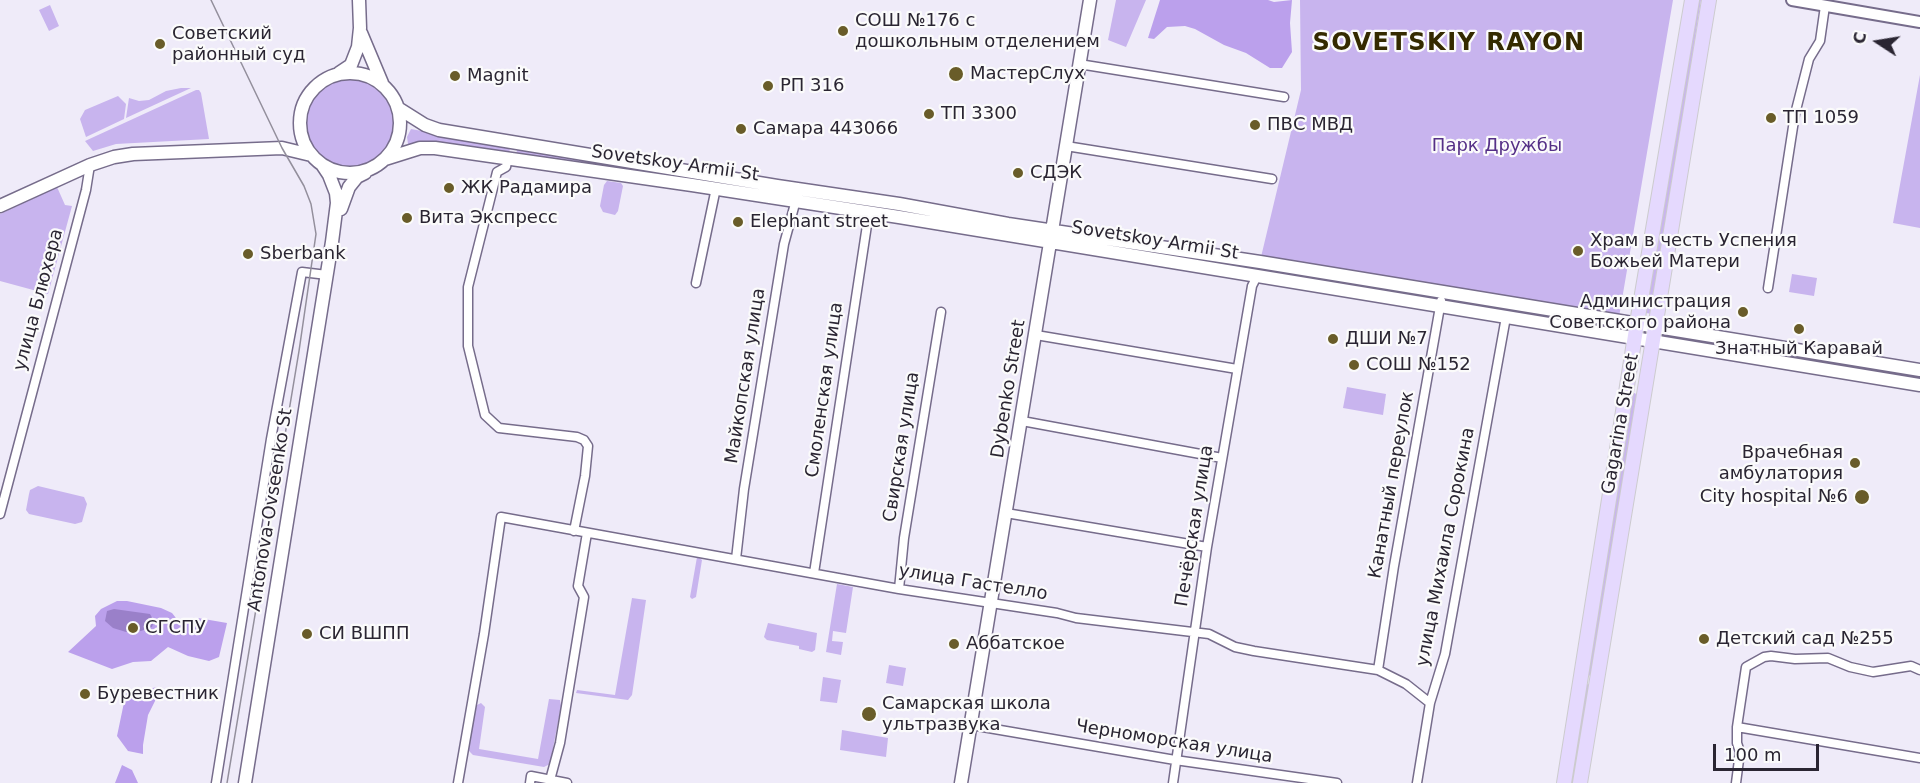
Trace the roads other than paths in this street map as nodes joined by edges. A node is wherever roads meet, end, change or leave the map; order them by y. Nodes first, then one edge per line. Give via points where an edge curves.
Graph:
1 (358, 0) edge
2 (1090, 0) edge
3 (1692, 0) edge
4 (1708, 0) edge
5 (1792, 0) edge
6 (1805, 1) edge
7 (1826, 6) junction
8 (1920, 22) edge
9 (360, 28) junction
10 (1079, 64) junction
11 (330, 77) junction
12 (382, 84) junction
13 (1284, 97) dead end
14 (398, 108) junction
15 (299, 124) junction
16 (1066, 146) junction
17 (282, 148) junction
18 (311, 155) junction
19 (508, 158) junction
20 (604, 158) junction
21 (385, 159) junction
22 (90, 165) junction
23 (323, 166) junction
24 (374, 167) junction
25 (603, 172) junction
26 (1272, 178) dead end
27 (716, 182) junction
28 (796, 200) junction
29 (0, 206) edge
30 (869, 212) junction
31 (1052, 237) junction
32 (332, 242) junction
33 (1260, 262) junction
34 (327, 275) junction
35 (1257, 276) junction
36 (696, 283) dead end
37 (1768, 288) dead end
38 (1443, 292) junction
39 (1440, 306) junction
40 (941, 312) dead end
41 (1506, 317) junction
42 (1637, 323) junction
43 (1656, 327) junction
44 (1036, 335) junction
45 (1634, 338) junction
46 (1653, 342) junction
47 (1869, 362) junction
48 (1238, 369) junction
49 (1920, 370) edge
50 (1867, 376) junction
51 (1920, 385) edge
52 (1627, 386) junction
53 (1645, 389) junction
54 (1022, 421) junction
55 (1222, 458) junction
56 (1006, 513) junction
57 (0, 514) edge
58 (574, 531) junction
59 (587, 533) junction
60 (1207, 547) junction
61 (736, 559) junction
62 (814, 573) junction
63 (899, 589) junction
64 (991, 604) junction
65 (1195, 632) junction
66 (1378, 670) junction
67 (1920, 670) edge
68 (1430, 703) junction
69 (971, 725) junction
70 (1737, 727) junction
71 (1920, 758) edge
72 (1175, 760) junction
73 (531, 780) edge
74 (550, 780) junction
75 (216, 783) edge
76 (245, 783) edge
77 (458, 783) edge
78 (567, 783) edge
79 (962, 783) edge
80 (1173, 783) edge
81 (1337, 783) edge
82 (1417, 783) edge
83 (1564, 783) edge
84 (1580, 783) edge
85 (1736, 783) edge

1 - 9 main road
2 - 10 main road, Dybenko Street
3 - 42 main road, Gagarina Street
4 - 43 main road, Gagarina Street
5 - 6 street
6 - 7 street
7 - 8 street
7 - 37 street via 1821,37 1809,60 1795,114
9 - 11 main road via 351,65
9 - 12 main road
10 - 13 street
10 - 16 main road, Dybenko Street
11 - 12 main road via 356,73
11 - 15 main road via 309,93
12 - 14 main road
14 - 20 main road, Sovetskoy Armii St via 439,130
14 - 21 main road via 399,135
15 - 17 main road
15 - 18 main road
16 - 26 street
16 - 31 main road, Dybenko Street
17 - 18 main road
17 - 22 main road via 133,154
18 - 23 main road
19 - 21 main road, Sovetskoy Armii St via 420,148
19 - 25 main road, Sovetskoy Armii St
19 - 58 street via 506,167 497,172 468,287 468,346 485,416 499,428 577,437 588,446
20 - 25 main road
20 - 27 main road, Sovetskoy Armii St
21 - 24 main road
22 - 29 main road
22 - 57 street, улица Блюхера
23 - 24 main road via 348,173
23 - 32 main road, Antonova-Ovseenko St via 336,193
24 - 32 main road, Antonova-Ovseenko St via 349,187
25 - 27 main road, Sovetskoy Armii St
27 - 28 main road, Sovetskoy Armii St
27 - 31 main road, Sovetskoy Armii St
27 - 36 street
28 - 30 main road, Sovetskoy Armii St
28 - 61 street, Майкопская улица via 784,244
30 - 31 main road, Sovetskoy Armii St
30 - 62 street, Смоленская улица
31 - 33 main road, Sovetskoy Armii St
31 - 35 main road, Sovetskoy Armii St
31 - 44 main road, Dybenko Street
32 - 34 main road, Antonova-Ovseenko St
33 - 35 main road
33 - 38 main road, Sovetskoy Armii St
34 - 75 street via 302,272
34 - 76 main road, Antonova-Ovseenko St
35 - 39 main road, Sovetskoy Armii St
35 - 48 street, Печёрская улица
38 - 39 street, Канатный переулок
38 - 42 main road, Sovetskoy Armii St
39 - 41 main road, Sovetskoy Armii St
39 - 66 street, Канатный переулок
40 - 63 street, Свирская улица
41 - 45 main road, Sovetskoy Armii St
41 - 68 street, улица Михаила Сорокина via 1445,654
42 - 43 main road, Sovetskoy Armii St
42 - 45 main road, Gagarina Street
43 - 46 main road, Gagarina Street
43 - 47 main road, Sovetskoy Armii St
44 - 48 street
44 - 54 main road, Dybenko Street
45 - 46 main road, Sovetskoy Armii St
45 - 52 main road, Gagarina Street
46 - 50 main road, Sovetskoy Armii St
46 - 53 main road, Gagarina Street
47 - 49 main road, Sovetskoy Armii St
47 - 50 main road
48 - 55 street, Печёрская улица
50 - 51 main road, Sovetskoy Armii St
52 - 53 main road
52 - 83 main road, Gagarina Street
53 - 84 main road, Gagarina Street
54 - 55 street
54 - 56 main road, Dybenko Street
55 - 60 street, Печёрская улица
56 - 60 street
56 - 64 main road, Dybenko Street
58 - 59 street, улица Гастелло
58 - 77 street, улица Гастелло via 501,518
59 - 61 street, улица Гастелло
59 - 74 street via 578,586 584,597 560,744
60 - 65 street, Печёрская улица
61 - 62 street, улица Гастелло
62 - 63 street, улица Гастелло
63 - 64 street, улица Гастелло
64 - 65 street, улица Гастелло
64 - 69 main road, Dybenko Street
65 - 66 street, улица Гастелло via 1254,651
65 - 72 street, Печёрская улица
66 - 68 street, улица Гастелло via 1406,684
67 - 70 street via 1911,666 1873,672 1850,668 1828,658 1764,657 1746,667
68 - 82 street, улица Михаила Сорокина
69 - 72 street, Черноморская улица
69 - 79 main road, Dybenko Street
70 - 71 street
70 - 85 street via 1740,752
72 - 80 street, Печёрская улица
72 - 81 street, Черноморская улица
73 - 74 street
74 - 78 street

